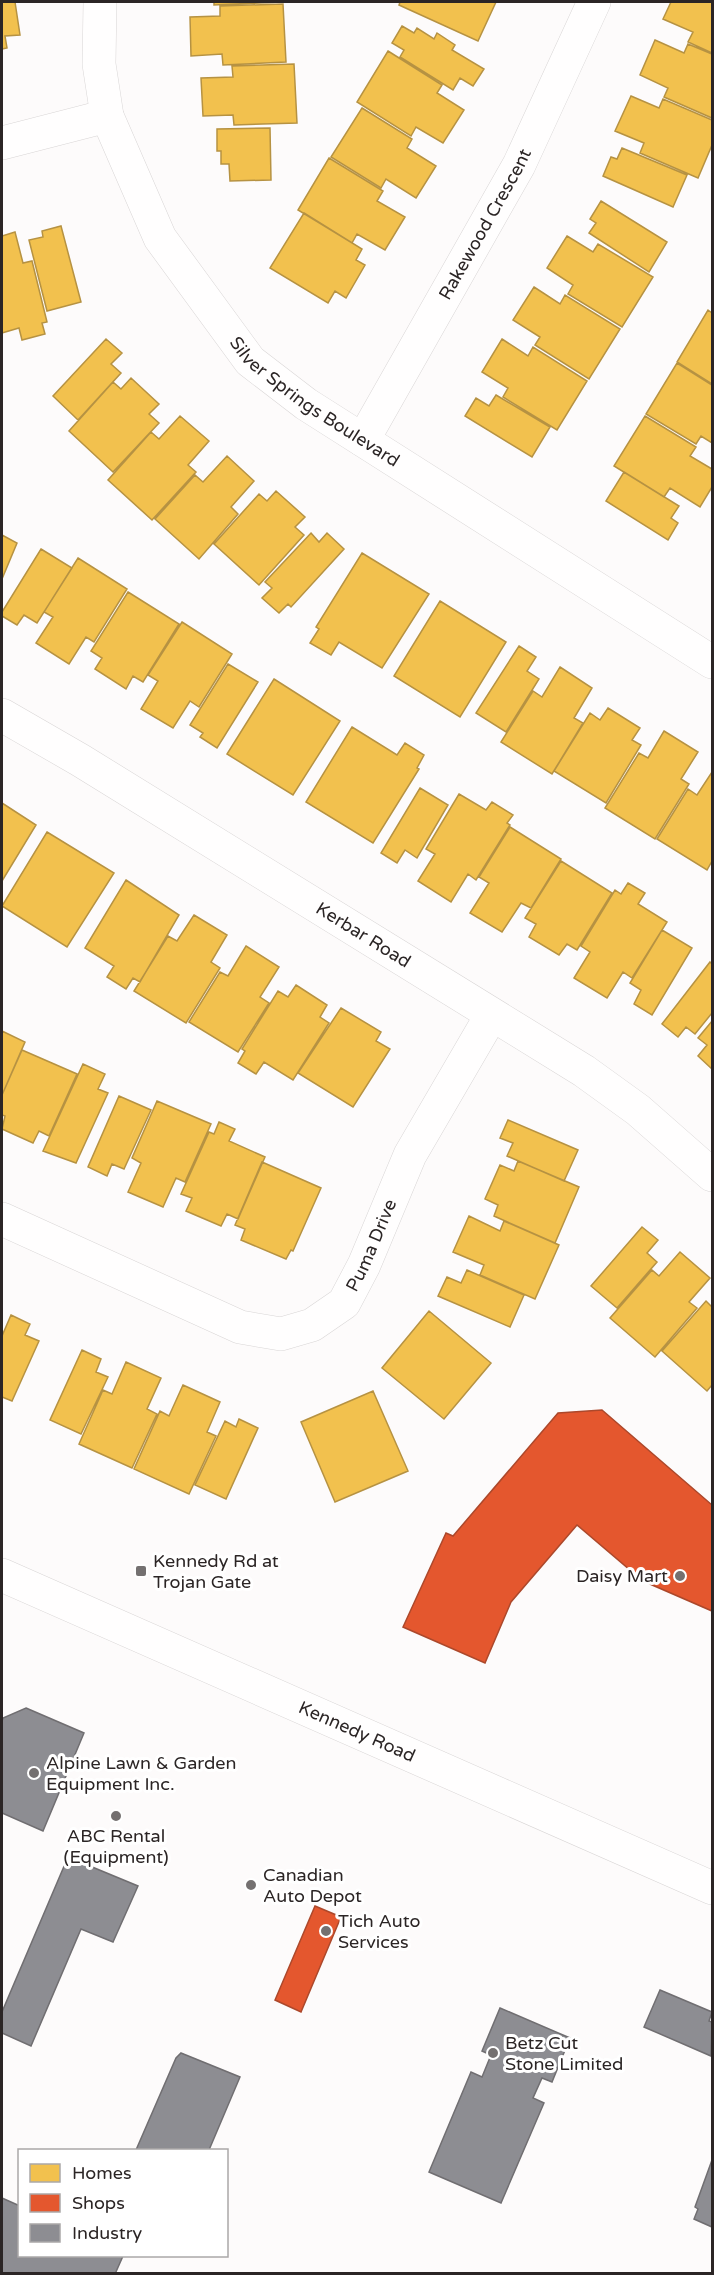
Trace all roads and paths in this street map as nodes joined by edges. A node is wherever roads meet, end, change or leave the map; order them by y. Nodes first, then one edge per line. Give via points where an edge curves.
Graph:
1 (100, 2) edge
2 (594, 2) edge
3 (106, 116) junction
4 (2, 143) edge
5 (363, 440) junction
6 (712, 659) edge
7 (2, 715) edge
8 (491, 1016) junction
9 (712, 1175) edge
10 (2, 1219) edge
11 (2, 1575) edge
12 (712, 1887) edge

1 - 3 street, Silver Springs Boulevard via 99,64
2 - 5 street, Rakewood Crescent via 519,165
3 - 4 street
3 - 5 street, Silver Springs Boulevard via 160,238 250,361 306,404
5 - 6 street, Silver Springs Boulevard
7 - 8 street, Kerbar Road
8 - 9 street, Kerbar Road via 584,1071 638,1110
8 - 10 street, Puma Drive via 410,1155 344,1303 312,1324 281,1334 240,1327
11 - 12 street, Kennedy Road

